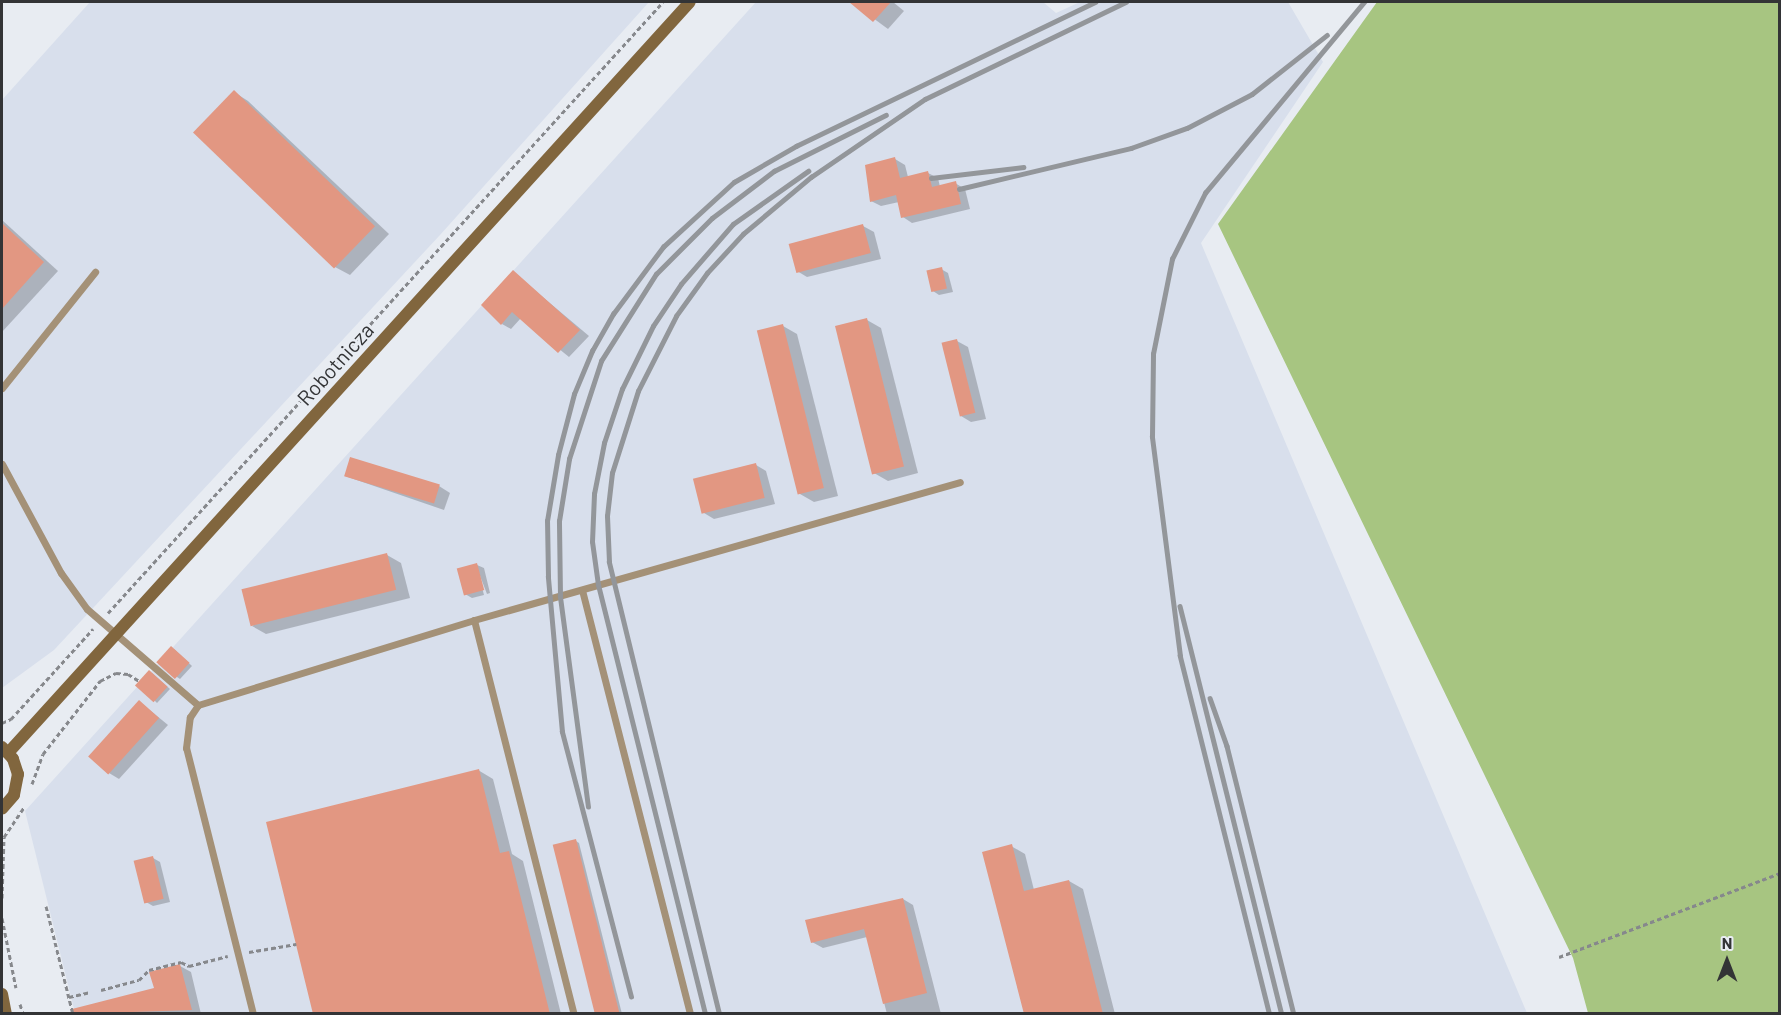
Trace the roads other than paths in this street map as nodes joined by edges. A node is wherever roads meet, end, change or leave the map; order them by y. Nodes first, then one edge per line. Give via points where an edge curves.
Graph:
1 (690, 2) edge
2 (95, 272) dead end
3 (2, 388) edge
4 (2, 464) edge
5 (960, 482) dead end
6 (582, 590) junction
7 (474, 620) junction
8 (116, 635) junction
9 (198, 705) junction
10 (5, 750) edge
11 (2, 809) edge
12 (2, 994) edge
13 (6, 1014) edge
14 (253, 1014) edge
15 (574, 1014) edge
16 (690, 1014) edge

1 - 8 street, Robotnicza
2 - 3 lane
4 - 8 lane via 61,573 87,609
5 - 6 lane
6 - 7 lane
6 - 16 lane
7 - 9 lane
7 - 15 lane
8 - 9 lane
8 - 10 street, Robotnicza
9 - 14 lane via 190,717 186,748
10 - 11 street via 16,766 17,785
12 - 13 street

